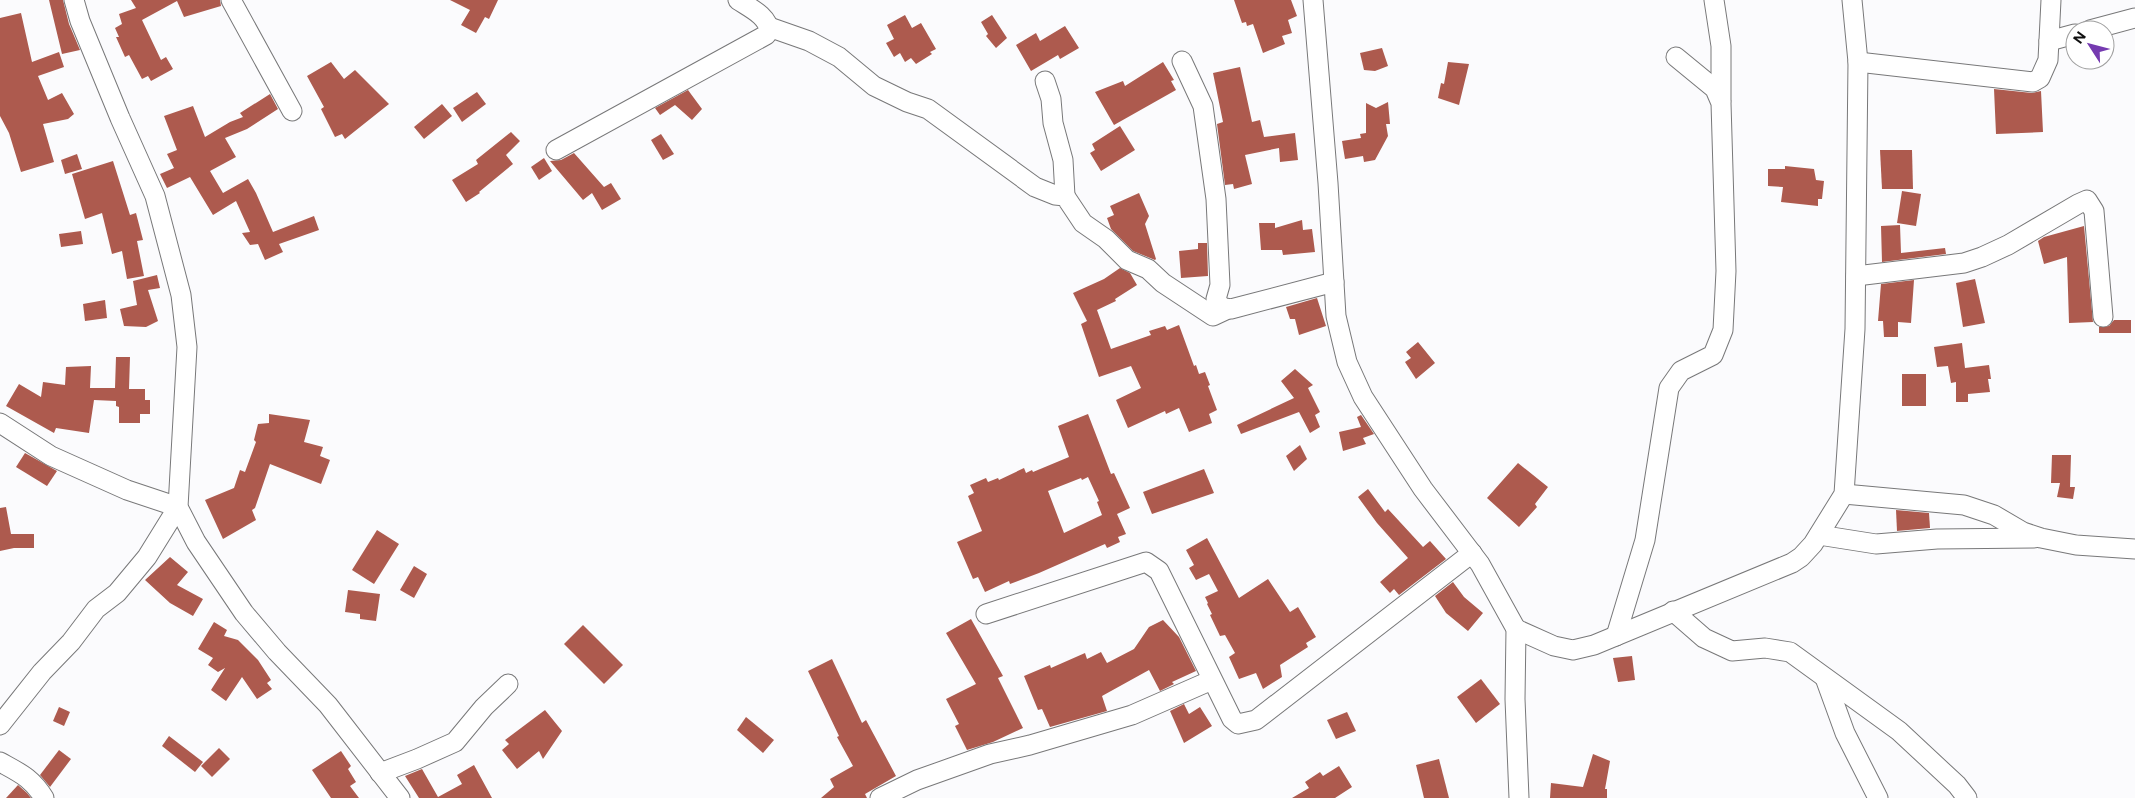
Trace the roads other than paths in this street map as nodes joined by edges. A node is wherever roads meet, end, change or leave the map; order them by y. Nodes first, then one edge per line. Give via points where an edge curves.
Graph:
1 (74, 0) edge
2 (231, 0) edge
3 (738, 0) edge
4 (1313, 0) edge
5 (1714, 0) edge
6 (1852, 0) edge
7 (2051, 0) edge
8 (2135, 18) edge
9 (2115, 23) edge
10 (769, 27) junction
11 (2065, 37) edge
12 (2049, 41) junction
13 (1676, 57) dead end
14 (1182, 61) dead end
15 (1858, 62) junction
16 (1045, 81) dead end
17 (1721, 103) junction
18 (292, 111) dead end
19 (556, 150) dead end
20 (1065, 196) junction
21 (1856, 276) junction
22 (1334, 282) junction
23 (1228, 309) junction
24 (2103, 317) dead end
25 (0, 423) edge
26 (1844, 494) junction
27 (178, 507) junction
28 (1819, 535) junction
29 (2040, 538) junction
30 (2135, 549) edge
31 (1472, 553) junction
32 (1673, 611) junction
33 (986, 614) dead end
34 (1516, 628) junction
35 (1616, 636) junction
36 (1825, 678) junction
37 (1212, 680) junction
38 (508, 684) dead end
39 (0, 725) edge
40 (0, 762) edge
41 (380, 772) junction
42 (1876, 797) edge
43 (44, 798) edge
44 (400, 798) edge
45 (880, 798) edge
46 (1519, 798) edge
47 (1967, 798) edge

1 - 27 street via 80,22 155,196 181,295 187,347
2 - 18 street
3 - 10 street via 762,16
4 - 22 street
5 - 17 street via 1721,46
6 - 15 street
7 - 12 street
8 - 9 street
10 - 19 street via 759,40
10 - 20 street via 809,41 839,57 874,86 928,109 1035,187
11 - 12 street
12 - 15 street via 2045,70 2033,82
13 - 17 street via 1714,89
14 - 23 street via 1203,106 1216,199 1220,285 1216,299 1221,307
15 - 21 street
16 - 20 street via 1062,160
17 - 35 street via 1726,270 1722,330 1713,355 1681,371 1669,388 1645,540
20 - 23 street via 1083,223 1106,239 1127,260 1148,269 1213,316
21 - 24 street via 1964,263 2008,245 2087,200 2094,210
21 - 26 street
22 - 23 street
22 - 31 street via 1336,316 1348,362 1363,397 1423,489
25 - 27 street via 51,456 127,490
26 - 28 street
26 - 29 street via 1964,505 1994,515
27 - 39 street via 148,557 117,593 96,609
27 - 41 street via 196,542 244,613 276,652 328,704
28 - 29 street via 1876,544 1936,539
28 - 32 street via 1802,557 1792,563
29 - 30 street via 2076,545
31 - 34 street
31 - 37 street via 1256,720 1238,724 1232,719
32 - 35 street
32 - 36 street via 1704,638 1732,651 1765,648 1790,652
33 - 37 street via 1146,562 1159,571
34 - 35 street via 1554,646 1573,650
34 - 46 street
36 - 42 street via 1845,733
36 - 47 street via 1898,731
37 - 45 street via 1132,715 990,754 917,780
38 - 41 street via 455,742 417,760
40 - 43 street via 24,774
41 - 44 street

